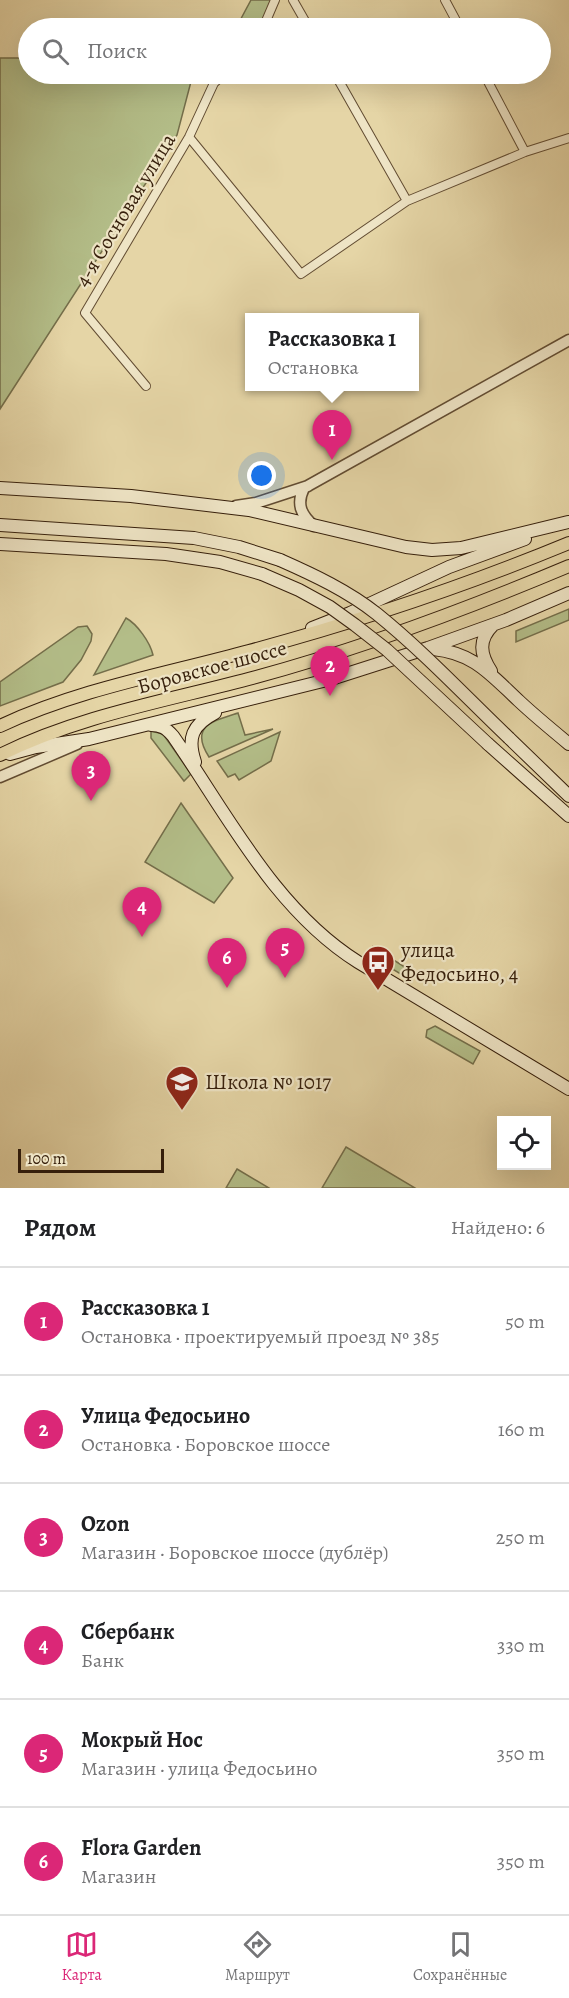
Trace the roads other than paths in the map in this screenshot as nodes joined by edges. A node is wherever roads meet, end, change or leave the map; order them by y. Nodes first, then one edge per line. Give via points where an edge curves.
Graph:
1 (275, 0) edge
2 (293, 0) edge
3 (445, 0) edge
4 (267, 18) edge
5 (303, 18) edge
6 (455, 18) edge
7 (214, 84) edge
8 (341, 84) edge
9 (489, 84) edge
10 (189, 137) junction
11 (569, 138) edge
12 (525, 152) junction
13 (407, 201) junction
14 (569, 340) edge
15 (146, 386) dead end
16 (306, 487) junction
17 (0, 489) edge
18 (219, 506) junction
19 (568, 522) edge
20 (0, 525) edge
21 (314, 526) junction
22 (569, 543) edge
23 (0, 544) edge
24 (569, 566) edge
25 (569, 593) edge
26 (494, 624) junction
27 (429, 648) junction
28 (251, 650) junction
29 (493, 675) junction
30 (231, 705) junction
31 (137, 725) junction
32 (0, 726) edge
33 (89, 739) junction
34 (569, 744) edge
35 (0, 756) edge
36 (198, 772) junction
37 (0, 777) edge
38 (569, 796) edge
39 (569, 816) edge
40 (569, 1089) edge

1 - 4 street
2 - 5 street
3 - 6 street
7 - 10 street, 4-я Сосновая улица
8 - 13 street
9 - 12 street
10 - 13 street via 301,274
10 - 15 street, 4-я Сосновая улица via 85,313
11 - 12 street
12 - 13 street
14 - 16 street
16 - 18 street via 256,503
16 - 21 street via 299,504
17 - 18 main road via 131,496
18 - 21 main road
19 - 21 main road via 461,548 432,550
19 - 28 main road
20 - 38 main road, bridge via 194,538 239,547 316,576 406,639
22 - 28 main road, Боровское шоссе via 394,607
23 - 39 main road, bridge via 166,554 220,562 298,590 330,607 387,650
24 - 35 main road, Боровское шоссе via 356,647 87,721
25 - 26 main road
26 - 27 main road
26 - 29 main road via 486,632 481,649
27 - 29 main road via 472,659
27 - 30 main road
28 - 32 main road, Боровское шоссе via 80,696
29 - 34 main road
30 - 31 main road
30 - 36 main road via 195,728 191,741
31 - 33 main road
31 - 36 main road via 166,728
33 - 35 main road
33 - 37 street
36 - 40 main road via 276,885 332,944

